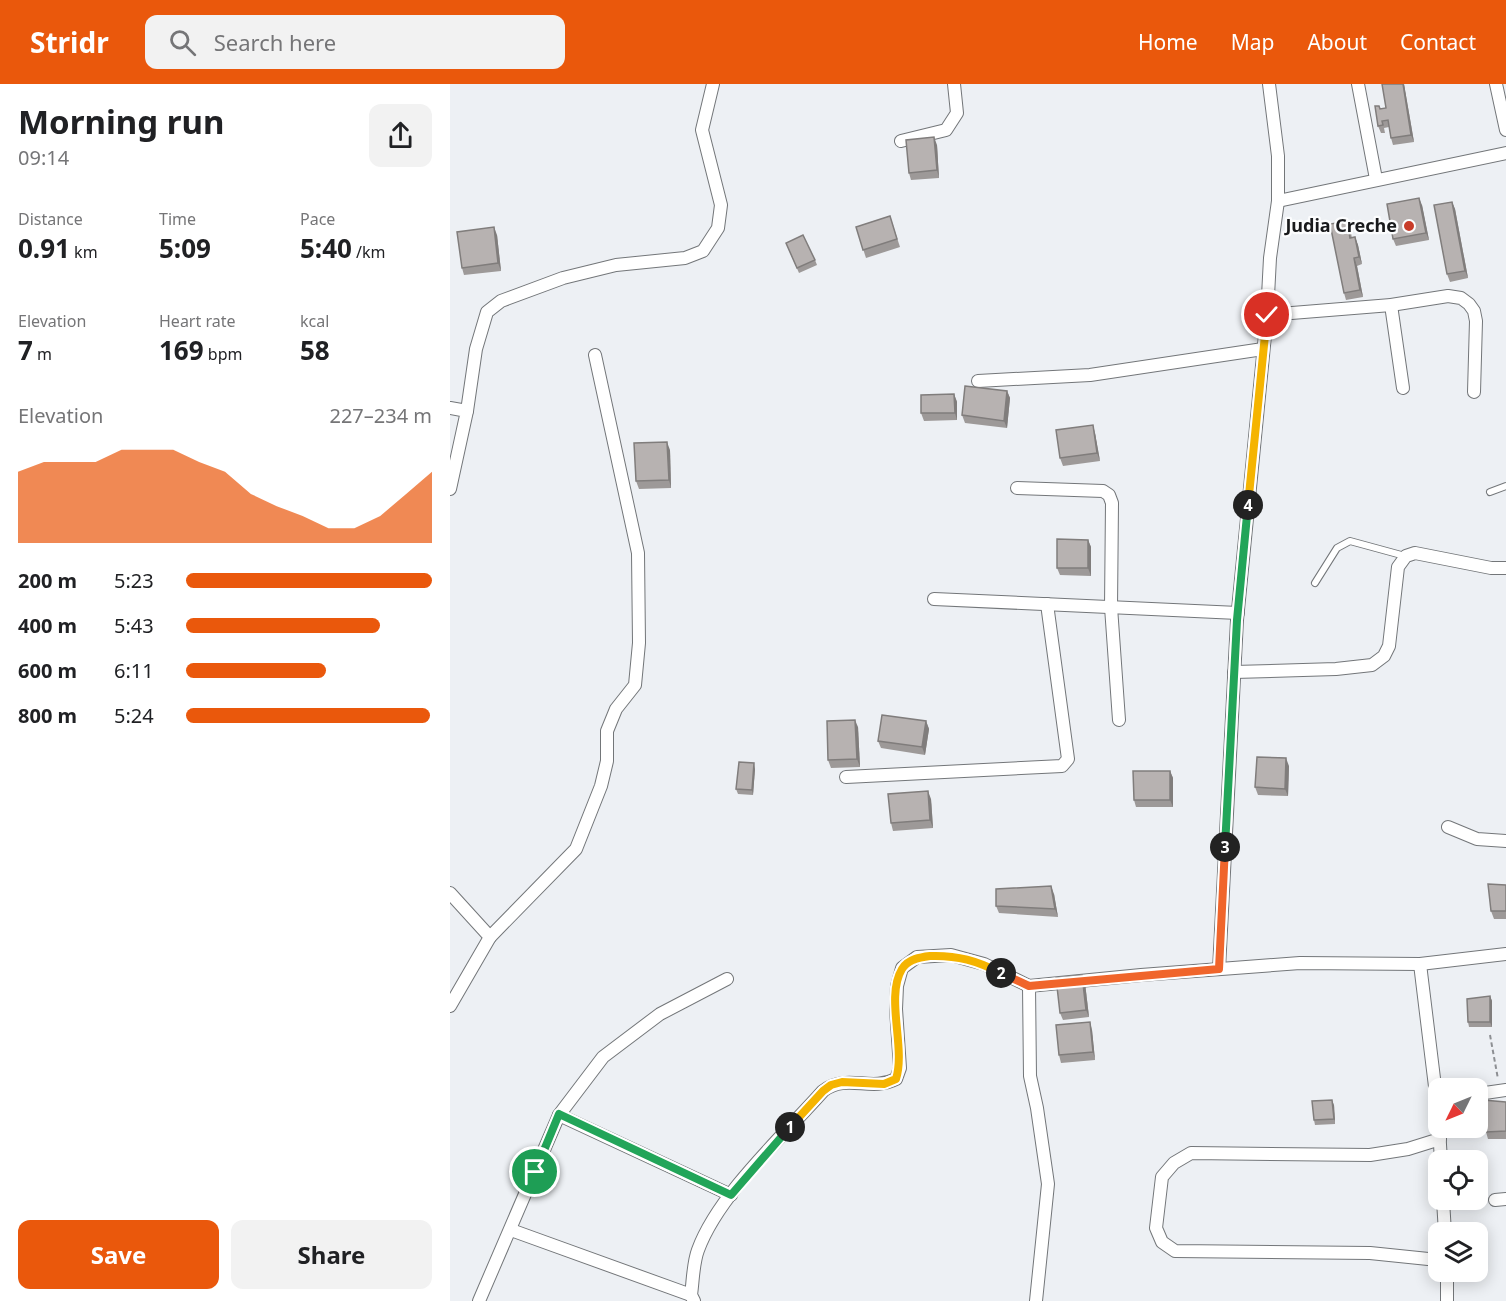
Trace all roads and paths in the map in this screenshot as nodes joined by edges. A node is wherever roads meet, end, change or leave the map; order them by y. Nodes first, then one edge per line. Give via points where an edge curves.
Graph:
1 (713, 84) edge
2 (954, 84) edge
3 (1269, 84) edge
4 (1358, 84) edge
5 (1496, 84) edge
6 (1506, 130) edge
7 (901, 141) dead end
8 (1506, 153) edge
9 (1376, 179) junction
10 (1278, 201) junction
11 (1390, 305) junction
12 (1267, 315) junction
13 (1263, 349) junction
14 (595, 354) dead end
15 (978, 381) dead end
16 (1403, 388) dead end
17 (1474, 392) dead end
18 (450, 408) edge
19 (467, 411) junction
20 (1506, 486) edge
21 (1017, 488) dead end
22 (450, 489) edge
23 (1490, 492) dead end
24 (1406, 556) junction
25 (1506, 568) edge
26 (1315, 583) dead end
27 (934, 599) dead end
28 (1047, 604) junction
29 (1111, 607) junction
30 (1238, 613) junction
31 (1234, 672) junction
32 (1119, 720) dead end
33 (846, 777) dead end
34 (1448, 827) dead end
35 (1506, 841) edge
36 (450, 893) edge
37 (490, 937) junction
38 (1506, 954) edge
39 (1420, 963) junction
40 (1219, 969) junction
41 (727, 979) dead end
42 (1029, 986) junction
43 (450, 1005) edge
44 (1490, 1035) dead end
45 (1435, 1078) edge
46 (1504, 1091) edge
47 (1488, 1093) edge
48 (559, 1114) junction
49 (1431, 1138) edge
50 (731, 1195) junction
51 (511, 1230) junction
52 (1428, 1259) edge
53 (1447, 1282) edge
54 (692, 1298) edge
55 (1447, 1300) edge
56 (479, 1301) edge
57 (1036, 1301) edge

1 - 19 street via 702,130 721,205 718,228 703,251 685,258 616,265 563,278 501,301 487,312 476,349
2 - 7 street via 957,113 946,130
3 - 10 street via 1278,156
4 - 9 street
5 - 6 street
8 - 9 street
9 - 10 street
10 - 12 street
11 - 12 street
11 - 16 street
11 - 17 street via 1448,296 1469,304 1476,321
12 - 13 street
13 - 15 street via 1090,375
13 - 30 street
14 - 37 street via 638,553 636,685 616,709 607,731 608,761 576,849
18 - 19 street
19 - 22 street
20 - 23 lane
21 - 29 street via 1103,491 1109,495
24 - 25 street via 1415,553
24 - 26 lane via 1350,541 1336,548
24 - 31 street via 1398,567 1389,646 1372,665
27 - 28 street
28 - 29 street
28 - 33 street via 1068,759 1062,766
29 - 30 street
29 - 32 street
30 - 31 street
31 - 40 street
34 - 35 street via 1477,839
36 - 37 street
37 - 43 street
38 - 39 street
39 - 40 street via 1300,963
39 - 45 street
40 - 42 street
41 - 48 street via 660,1014 603,1057
42 - 50 street via 984,964 951,955 917,957 902,968 897,986 900,1068 896,1079 884,1084 831,1085
42 - 57 street via 1030,1076 1048,1184
44 - 46 path via 1496,1075
46 - 47 street
48 - 50 street
48 - 51 street
49 - 52 street via 1408,1149 1370,1155 1191,1153 1174,1163 1162,1177 1156,1228 1162,1242 1175,1251 1370,1253
50 - 54 street via 719,1209 698,1250
51 - 54 street
51 - 56 street
53 - 55 street

